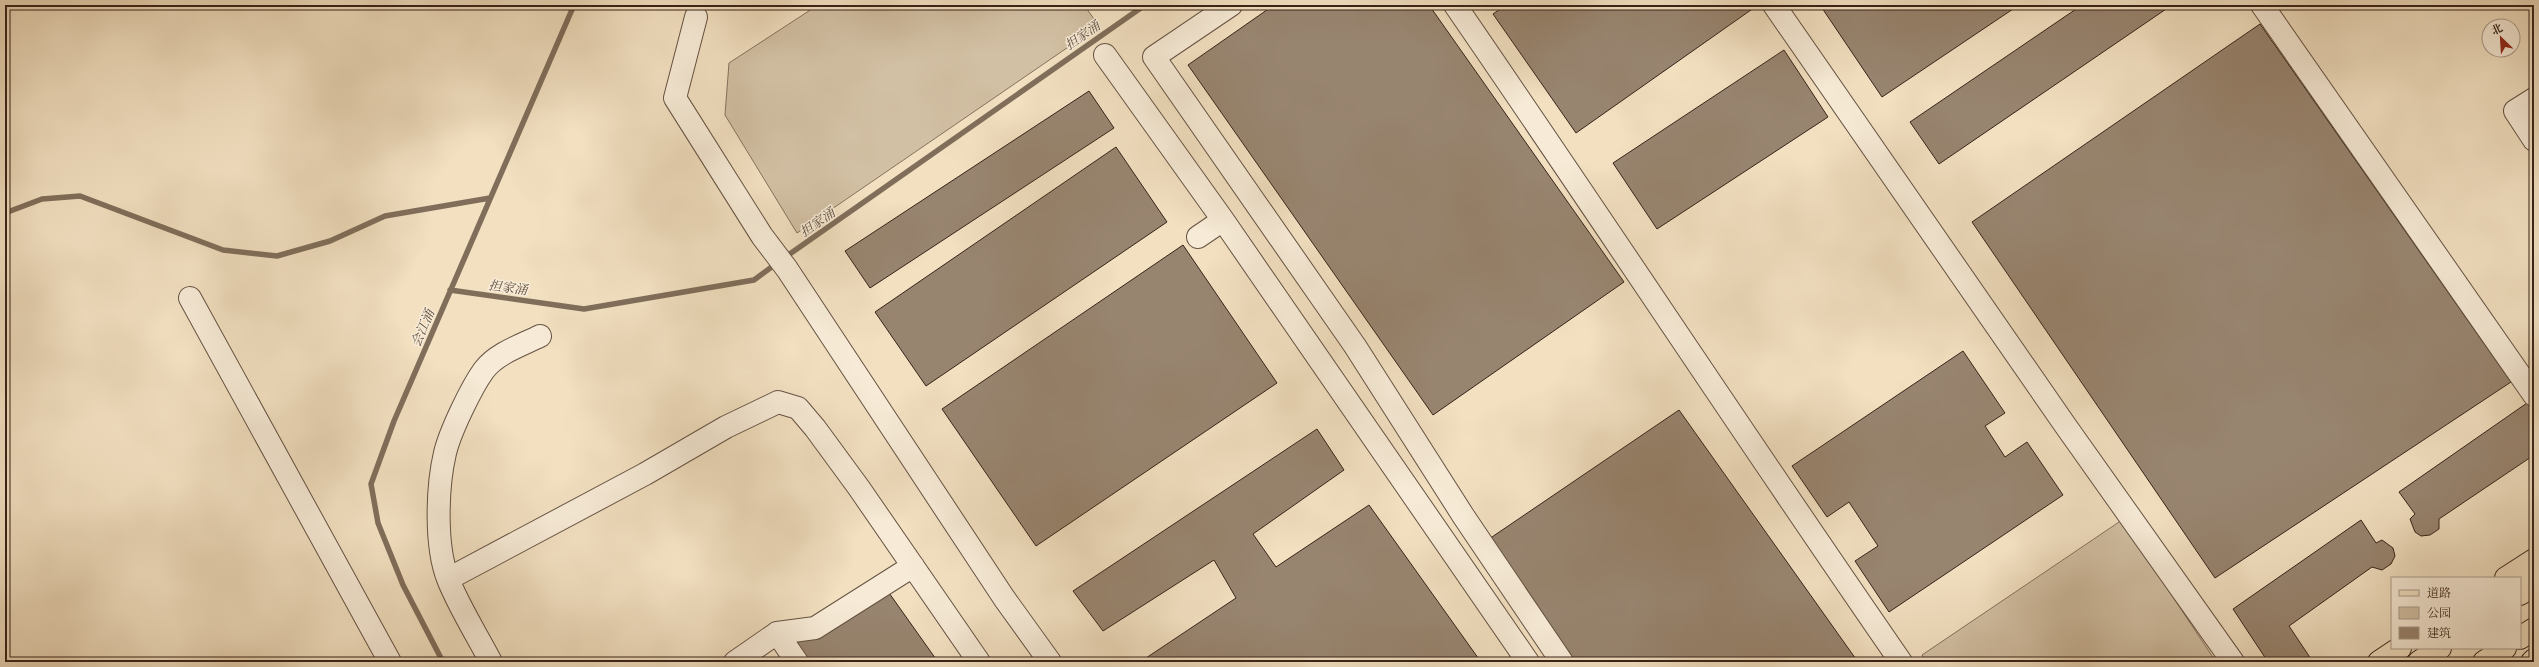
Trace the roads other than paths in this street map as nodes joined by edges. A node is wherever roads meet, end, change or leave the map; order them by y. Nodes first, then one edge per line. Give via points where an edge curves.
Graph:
1 (1231, 5) edge
2 (1455, 5) edge
3 (1774, 5) edge
4 (2262, 5) edge
5 (696, 17) dead end
6 (1105, 55) dead end
7 (2534, 99) edge
8 (2534, 140) edge
9 (1223, 220) junction
10 (1198, 237) dead end
11 (190, 298) dead end
12 (540, 336) dead end
13 (2534, 395) edge
14 (2531, 563) edge
15 (914, 566) junction
16 (2508, 577) edge
17 (448, 579) junction
18 (2534, 585) edge
19 (2521, 593) edge
20 (2534, 629) edge
21 (777, 634) junction
22 (2521, 637) edge
23 (2398, 649) edge
24 (2438, 649) edge
25 (2504, 649) edge
26 (390, 662) edge
27 (491, 662) edge
28 (735, 662) edge
29 (797, 662) edge
30 (979, 662) edge
31 (1050, 662) edge
32 (1528, 662) edge
33 (1562, 662) edge
34 (1901, 662) edge
35 (2233, 662) edge
36 (2379, 662) edge
37 (2419, 662) edge
38 (2484, 662) edge

1 - 33 lane via 1154,57 1356,346 1464,517
2 - 34 lane via 1596,209
3 - 35 lane
4 - 13 lane
5 - 31 lane via 675,98 762,236 787,269 1004,598
6 - 9 lane
7 - 8 lane via 2515,111
9 - 10 lane
9 - 32 lane
11 - 26 lane
12 - 17 lane via 508,351 484,370 458,418 445,452 439,546
14 - 16 main road
15 - 17 lane via 815,428 798,408 778,402 726,427 645,474
15 - 21 lane via 815,628
15 - 30 lane
17 - 27 lane
18 - 19 main road
20 - 22 main road
21 - 28 lane
21 - 29 lane
23 - 36 main road
24 - 37 main road
25 - 38 main road

